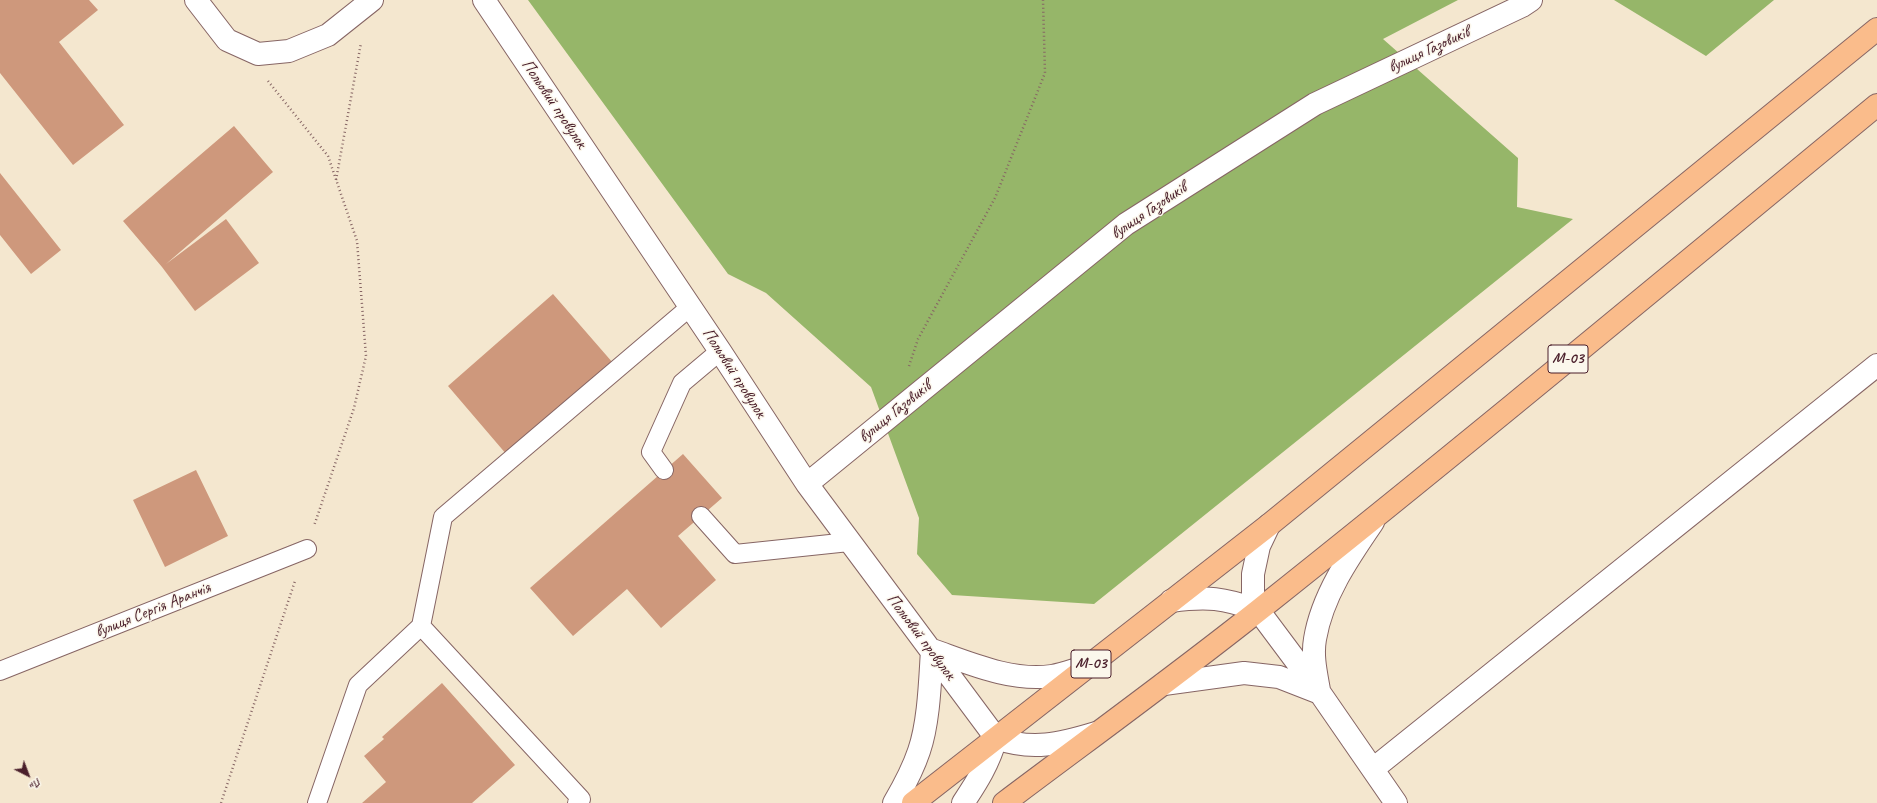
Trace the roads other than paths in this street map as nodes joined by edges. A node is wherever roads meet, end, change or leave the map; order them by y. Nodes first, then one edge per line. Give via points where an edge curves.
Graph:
1 (196, 0) edge
2 (484, 0) edge
3 (1531, 0) edge
4 (371, 1) edge
5 (1877, 29) edge
6 (1877, 105) edge
7 (690, 306) junction
8 (720, 351) junction
9 (1877, 365) edge
10 (664, 470) dead end
11 (807, 484) junction
12 (1379, 513) junction
13 (701, 516) dead end
14 (1269, 525) junction
15 (849, 542) junction
16 (306, 548) road end
17 (1171, 602) junction
18 (1258, 610) junction
19 (421, 626) junction
20 (932, 650) junction
21 (1088, 666) junction
22 (0, 671) edge
23 (1164, 684) junction
24 (1320, 693) junction
25 (1098, 733) junction
26 (996, 738) junction
27 (1373, 769) junction
28 (317, 803) edge
29 (577, 803) edge
30 (894, 803) edge
31 (913, 803) edge
32 (963, 803) edge
33 (1004, 803) edge
34 (1396, 803) edge

1 - 4 street via 227,40 258,54 289,51 328,35
2 - 7 street, Польовий провулок
3 - 11 street, вулиця Газовиків via 1315,104 1126,224
5 - 14 highway, М-03
6 - 12 highway, М-03
7 - 8 street, Польовий провулок
7 - 19 lane via 443,517
8 - 10 lane via 682,383 651,452
8 - 11 street, Польовий провулок
9 - 27 street
11 - 15 street, Польовий провулок
12 - 18 highway, М-03
12 - 24 street via 1351,554 1327,599 1315,639 1314,665
13 - 15 lane via 736,554
14 - 17 highway, М-03
14 - 18 street via 1259,546 1253,574 1253,593
15 - 20 street, Польовий провулок
16 - 22 lane, вулиця Сергія Аранчія
17 - 18 street via 1213,597
17 - 21 highway, М-03
18 - 23 highway, М-03
18 - 24 street
19 - 28 lane via 358,685
19 - 29 lane via 581,799
20 - 21 street via 987,669 1022,676 1052,676
20 - 26 street, Польовий провулок
20 - 30 street via 929,698 920,749 904,787
21 - 26 highway, М-03
23 - 24 street via 1244,673 1279,677
23 - 25 highway, М-03
24 - 27 street
25 - 26 street via 1042,746 1015,744
25 - 33 highway, М-03
26 - 31 highway, М-03
26 - 32 street via 979,780
27 - 34 street

